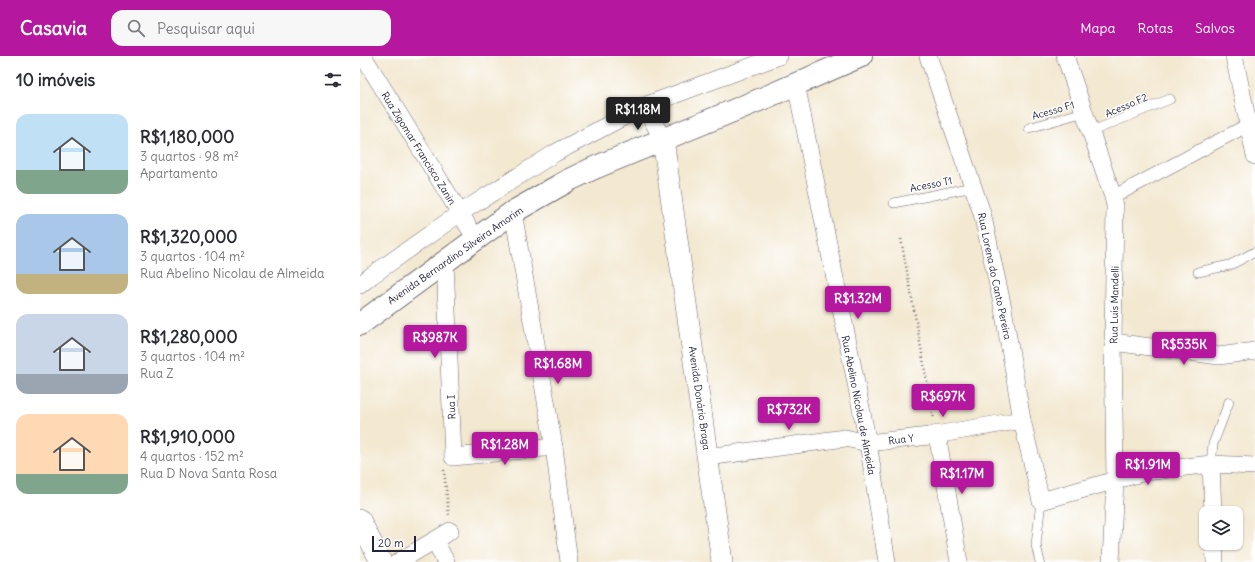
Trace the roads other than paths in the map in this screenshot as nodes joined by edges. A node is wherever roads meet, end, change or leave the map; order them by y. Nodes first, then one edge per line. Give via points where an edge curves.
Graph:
1 (363, 56) edge
2 (779, 56) edge
3 (861, 56) edge
4 (928, 56) edge
5 (1065, 56) edge
6 (1234, 56) edge
7 (796, 84) junction
8 (1170, 99) dead end
9 (644, 106) junction
10 (1084, 112) junction
11 (1248, 125) junction
12 (1029, 128) dead end
13 (1090, 132) junction
14 (664, 140) junction
15 (1255, 156) edge
16 (973, 187) junction
17 (1113, 197) junction
18 (894, 203) dead end
19 (513, 212) junction
20 (460, 213) junction
21 (476, 240) junction
22 (1255, 252) edge
23 (445, 261) junction
24 (1198, 272) dead end
25 (360, 285) edge
26 (360, 324) edge
27 (1113, 342) junction
28 (1255, 351) edge
29 (1228, 402) dead end
30 (1022, 420) junction
31 (937, 434) junction
32 (868, 443) junction
33 (554, 447) junction
34 (708, 457) junction
35 (1211, 464) junction
36 (1255, 466) edge
37 (1115, 480) junction
38 (1041, 502) junction
39 (1213, 506) edge
40 (360, 520) edge
41 (450, 531) road end
42 (435, 541) junction
43 (1214, 550) edge
44 (381, 562) edge
45 (398, 562) edge
46 (446, 562) edge
47 (569, 562) edge
48 (722, 562) edge
49 (887, 562) edge
50 (959, 562) edge
51 (1040, 562) edge
52 (1111, 562) edge
53 (1215, 562) edge

1 - 20 street, Rua Zigomar Francisco Zanin
2 - 9 street
3 - 7 main road, Avenida Bernardino Silveira Amorim
4 - 16 street, Rua Lorena do Canto Pereira
5 - 10 street, Rua Luís Mandelli
6 - 11 street
7 - 14 main road, Avenida Bernardino Silveira Amorim
7 - 32 street, Rua Abelino Nicolau de Almeida
8 - 13 lane, Acesso F2
9 - 14 street
9 - 20 street via 555,152
10 - 12 lane, Acesso F1
10 - 13 street, Rua Luís Mandelli
11 - 15 street
11 - 17 street
13 - 17 street, Rua Luís Mandelli
14 - 19 main road, Avenida Bernardino Silveira Amorim via 568,180
14 - 34 street, Avenida Donário Braga
16 - 18 lane, Acesso T1
16 - 30 street, Rua Lorena do Canto Pereira via 982,213 1003,308
17 - 27 street, Rua Luís Mandelli
19 - 21 main road, Avenida Bernardino Silveira Amorim
19 - 33 street
20 - 21 street, Rua Zigomar Francisco Zanin
20 - 25 street
21 - 23 main road, Avenida Bernardino Silveira Amorim
22 - 24 lane via 1230,265
23 - 26 main road, Avenida Bernardino Silveira Amorim
23 - 33 street, Rua I via 454,457
27 - 28 street via 1219,356
27 - 37 street, Rua Luís Mandelli
29 - 35 lane via 1213,444
30 - 31 street, Rua Y
30 - 38 street, Rua Lorena do Canto Pereira
31 - 32 street, Rua Y
31 - 50 street
32 - 34 street, Rua Y via 846,438
32 - 49 street, Rua Abelino Nicolau de Almeida
33 - 47 street
34 - 48 street, Avenida Donário Braga
35 - 36 street
35 - 37 street via 1145,472
35 - 39 street
37 - 38 street
37 - 52 street, Rua Luís Mandelli
38 - 51 lane via 1036,545
40 - 44 street
41 - 42 street
42 - 45 street
42 - 46 street
43 - 53 street

